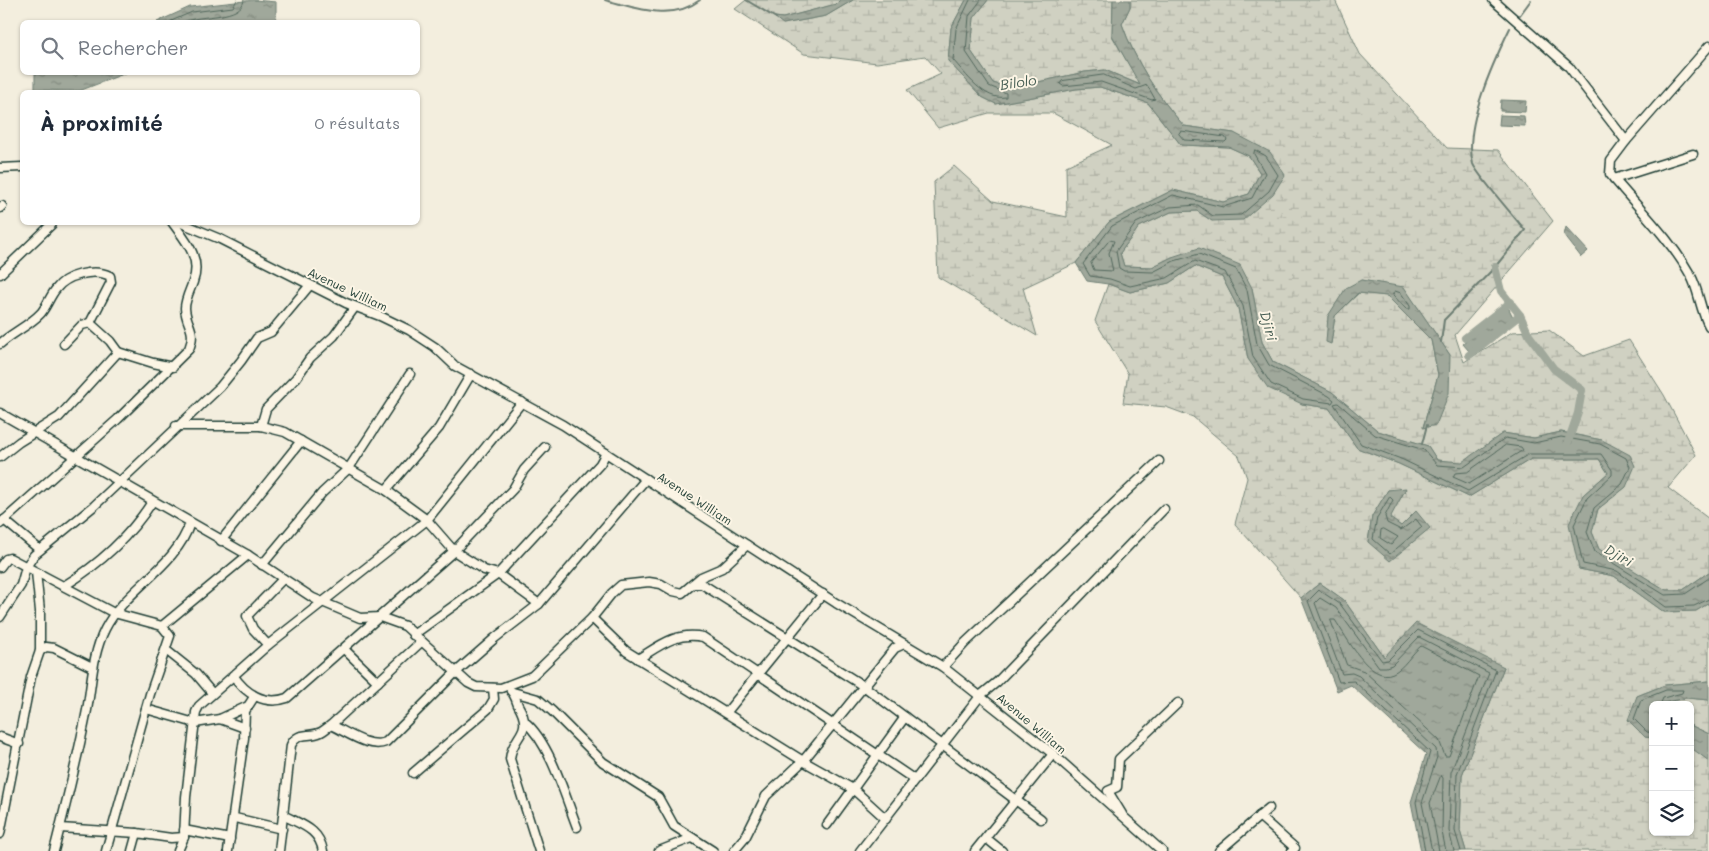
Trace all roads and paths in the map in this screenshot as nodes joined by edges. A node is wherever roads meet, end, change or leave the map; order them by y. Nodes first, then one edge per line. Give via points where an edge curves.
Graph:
1 (1493, 0) edge
2 (1709, 46) edge
3 (1626, 141) junction
4 (1693, 154) dead end
5 (20, 167) edge
6 (0, 168) edge
7 (1614, 179) junction
8 (51, 225) edge
9 (174, 225) edge
10 (186, 225) edge
11 (0, 274) edge
12 (310, 285) junction
13 (355, 307) junction
14 (90, 323) junction
15 (1709, 326) edge
16 (0, 344) edge
17 (64, 344) dead end
18 (118, 352) junction
19 (173, 367) junction
20 (410, 374) dead end
21 (471, 374) junction
22 (522, 402) junction
23 (0, 412) edge
24 (176, 426) junction
25 (261, 426) junction
26 (37, 433) junction
27 (301, 441) junction
28 (545, 447) dead end
29 (606, 453) junction
30 (75, 456) junction
31 (0, 457) edge
32 (1158, 461) dead end
33 (349, 468) junction
34 (646, 479) junction
35 (118, 483) junction
36 (386, 490) junction
37 (152, 502) junction
38 (1164, 509) dead end
39 (427, 520) junction
40 (2, 522) edge
41 (190, 523) junction
42 (221, 540) junction
43 (747, 545) junction
44 (40, 550) junction
45 (454, 551) junction
46 (248, 556) junction
47 (262, 565) junction
48 (0, 567) edge
49 (26, 567) junction
50 (36, 572) junction
51 (498, 574) junction
52 (283, 579) junction
53 (691, 584) junction
54 (64, 586) junction
55 (823, 594) junction
56 (322, 602) junction
57 (539, 604) junction
58 (114, 613) junction
59 (380, 617) junction
60 (0, 618) edge
61 (592, 618) junction
62 (162, 626) junction
63 (413, 634) junction
64 (787, 638) junction
65 (421, 642) junction
66 (904, 644) junction
67 (268, 645) junction
68 (344, 649) junction
69 (166, 650) junction
70 (40, 651) junction
71 (638, 659) junction
72 (92, 667) junction
73 (943, 667) junction
74 (455, 673) junction
75 (756, 673) junction
76 (233, 675) junction
77 (378, 682) junction
78 (505, 687) junction
79 (493, 688) junction
80 (865, 688) junction
81 (513, 692) junction
82 (212, 693) junction
83 (980, 695) junction
84 (254, 697) junction
85 (1178, 703) dead end
86 (246, 708) junction
87 (146, 709) junction
88 (726, 713) junction
89 (905, 717) junction
90 (220, 719) junction
91 (195, 722) junction
92 (525, 722) junction
93 (332, 725) junction
94 (833, 726) junction
95 (244, 728) junction
96 (0, 737) edge
97 (19, 744) junction
98 (943, 746) junction
99 (1053, 754) junction
100 (876, 755) junction
101 (803, 761) junction
102 (413, 773) dead end
103 (915, 780) junction
104 (853, 789) junction
105 (1016, 798) junction
106 (1269, 808) dead end
107 (285, 816) junction
108 (1260, 816) junction
109 (235, 818) junction
110 (886, 819) junction
111 (1041, 819) dead end
112 (1125, 819) junction
113 (827, 825) dead end
114 (577, 827) dead end
115 (60, 828) junction
116 (282, 829) junction
117 (111, 830) junction
118 (137, 833) junction
119 (0, 834) edge
120 (184, 834) junction
121 (692, 838) junction
122 (986, 838) junction
123 (230, 839) junction
124 (54, 851) edge
125 (106, 851) edge
126 (132, 851) edge
127 (178, 851) edge
128 (228, 851) edge
129 (280, 851) edge
130 (323, 851) edge
131 (539, 851) edge
132 (659, 851) edge
133 (713, 851) edge
134 (734, 851) edge
135 (860, 851) edge
136 (975, 851) edge
137 (1002, 851) edge
138 (1162, 851) edge
139 (1219, 851) edge
140 (1292, 851) edge

1 - 3 street via 1569,67
2 - 3 street
3 - 7 street via 1609,164
4 - 7 street
5 - 6 street
7 - 15 street via 1654,225 1691,277 1698,304
8 - 11 street
9 - 19 street via 191,249 197,266 185,305 193,339 189,349
10 - 12 street, Avenue William
12 - 13 street, Avenue William
12 - 24 street via 271,332 256,338 230,377
13 - 21 street, Avenue William via 410,330 455,366
13 - 25 street via 334,336 310,358 266,410
14 - 16 street via 111,282 106,274 96,272 67,279 56,288 41,313
14 - 17 street via 82,325
14 - 18 street
18 - 19 street
18 - 26 street via 59,418
19 - 30 street
20 - 33 street
21 - 22 street, Avenue William
21 - 36 street via 440,428
22 - 29 street, Avenue William
22 - 39 street
23 - 26 street
24 - 25 street
24 - 35 street
25 - 27 street via 285,432
26 - 30 street
26 - 31 street
27 - 33 street
27 - 42 street
28 - 45 street via 524,470 513,489
29 - 34 street, Avenue William
29 - 51 street via 600,464
30 - 35 street
30 - 40 street
32 - 73 street via 965,642
33 - 36 street
33 - 47 street via 322,493
34 - 43 street, Avenue William
34 - 57 street
35 - 37 street
35 - 44 street
36 - 39 street
37 - 41 street
37 - 54 street via 142,518 112,549 86,573
38 - 83 street via 997,682
39 - 45 street
39 - 56 street
40 - 44 street
41 - 42 street
41 - 58 street via 170,556
42 - 46 street
43 - 53 street via 722,568
43 - 55 street, Avenue William
44 - 49 street
45 - 51 street via 484,570
45 - 59 street
46 - 47 street
46 - 62 street
47 - 52 street
48 - 49 street via 10,558
49 - 50 street
49 - 60 street via 22,585
50 - 54 street
50 - 70 street
51 - 57 street
51 - 63 street
52 - 56 street
52 - 67 street via 247,616 252,629
53 - 61 street via 680,593 649,582 621,585
53 - 64 street via 702,584
54 - 58 street
55 - 64 street
55 - 66 street, Avenue William
56 - 59 street via 360,618
56 - 67 street
57 - 74 street
58 - 62 street
58 - 72 street via 101,637
59 - 63 street via 397,621
59 - 68 street
61 - 71 street
61 - 78 street via 532,676
62 - 69 street via 170,636
63 - 65 street
64 - 75 street
64 - 80 street
65 - 74 street
65 - 77 street
66 - 73 street, Avenue William
66 - 80 street via 895,648
67 - 76 street
68 - 77 street
68 - 84 street via 286,698 278,701
69 - 82 street via 196,674
69 - 87 street
70 - 72 street via 46,647 54,648
70 - 97 street via 30,677
71 - 75 street via 676,637 689,634 702,637
71 - 88 street
72 - 115 street via 87,710
73 - 83 street, Avenue William
74 - 79 street via 476,687
74 - 93 street via 386,742 379,745
75 - 88 street
75 - 94 street
76 - 82 street
76 - 84 street
77 - 93 street
78 - 79 street
78 - 81 street
79 - 102 street via 494,698 488,709
80 - 89 street
80 - 94 street
81 - 92 street
81 - 121 street via 538,699 603,762 658,797 674,826
82 - 91 street via 199,706
83 - 98 street
83 - 99 street, Avenue William
84 - 86 street
85 - 112 street via 1119,759 1117,786 1108,791
86 - 90 street
86 - 95 street
87 - 91 street
87 - 117 street
88 - 101 street
89 - 98 street
89 - 100 street
90 - 91 street
90 - 95 street
91 - 120 street
92 - 114 street via 544,749
92 - 131 street via 510,759
93 - 107 street via 321,732 295,739
94 - 100 street
94 - 101 street
95 - 109 street
96 - 97 street
97 - 119 street
98 - 103 street
98 - 105 street
99 - 105 street
99 - 112 street, Avenue William
100 - 103 street
100 - 104 street
101 - 104 street
101 - 134 street via 766,796 745,838
103 - 110 street
104 - 110 street
104 - 113 street
105 - 111 street
105 - 122 street
106 - 108 street
107 - 116 street
107 - 130 street via 312,830 320,839
108 - 139 street
108 - 140 street via 1295,848
109 - 116 street
109 - 123 street
110 - 135 street
112 - 138 street, Avenue William
115 - 117 street
115 - 124 street
116 - 129 street
117 - 118 street
117 - 125 street
118 - 120 street via 170,838
118 - 126 street
120 - 123 street
120 - 127 street
121 - 132 street
121 - 133 street
122 - 136 street
122 - 137 street
123 - 128 street

